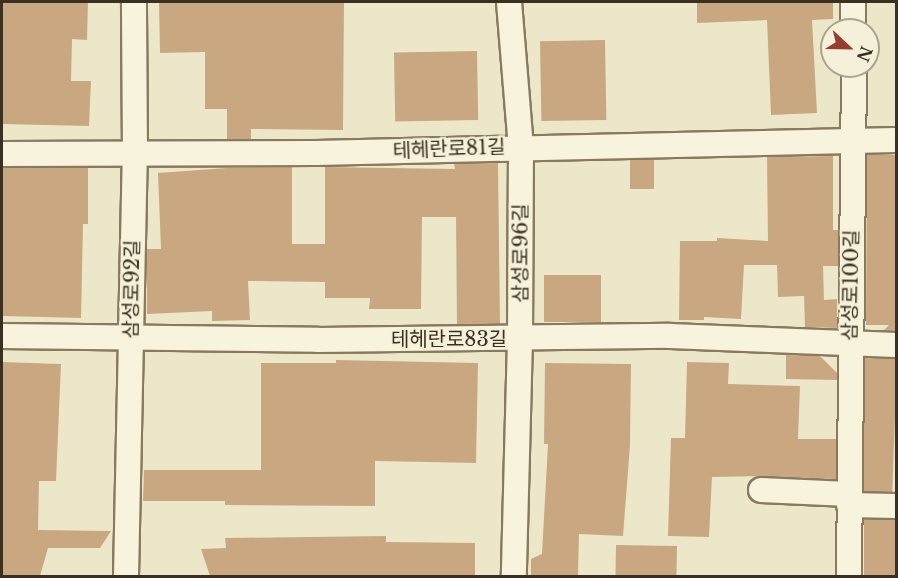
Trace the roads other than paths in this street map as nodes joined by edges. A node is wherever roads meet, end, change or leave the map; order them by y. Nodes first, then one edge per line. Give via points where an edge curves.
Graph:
1 (134, 2) edge
2 (509, 2) edge
3 (853, 2) edge
4 (853, 18) edge
5 (854, 78) edge
6 (855, 139) junction
7 (897, 140) edge
8 (521, 147) junction
9 (2, 154) edge
10 (135, 154) junction
11 (2, 336) edge
12 (131, 336) junction
13 (520, 339) junction
14 (850, 341) junction
15 (897, 345) edge
16 (761, 490) dead end
17 (848, 499) junction
18 (897, 506) edge
19 (126, 576) edge
20 (514, 576) edge
21 (849, 576) edge

1 - 10 street, 삼성로92길
2 - 8 street, 삼성로96길
3 - 4 street
5 - 6 street, 삼성로100길
6 - 7 street, 테헤란로81길
6 - 8 street, 테헤란로81길
6 - 14 street, 삼성로100길
8 - 10 street, 테헤란로81길
8 - 13 street, 삼성로96길
9 - 10 street, 테헤란로81길
10 - 12 street, 삼성로92길
11 - 12 street, 테헤란로83길
12 - 13 street, 테헤란로83길
12 - 19 street, 삼성로92길
13 - 14 street, 테헤란로83길 via 670,336
13 - 20 street, 삼성로96길
14 - 15 street, 테헤란로83길
14 - 17 street, 삼성로100길
16 - 17 street
17 - 18 street
17 - 21 street, 삼성로100길

